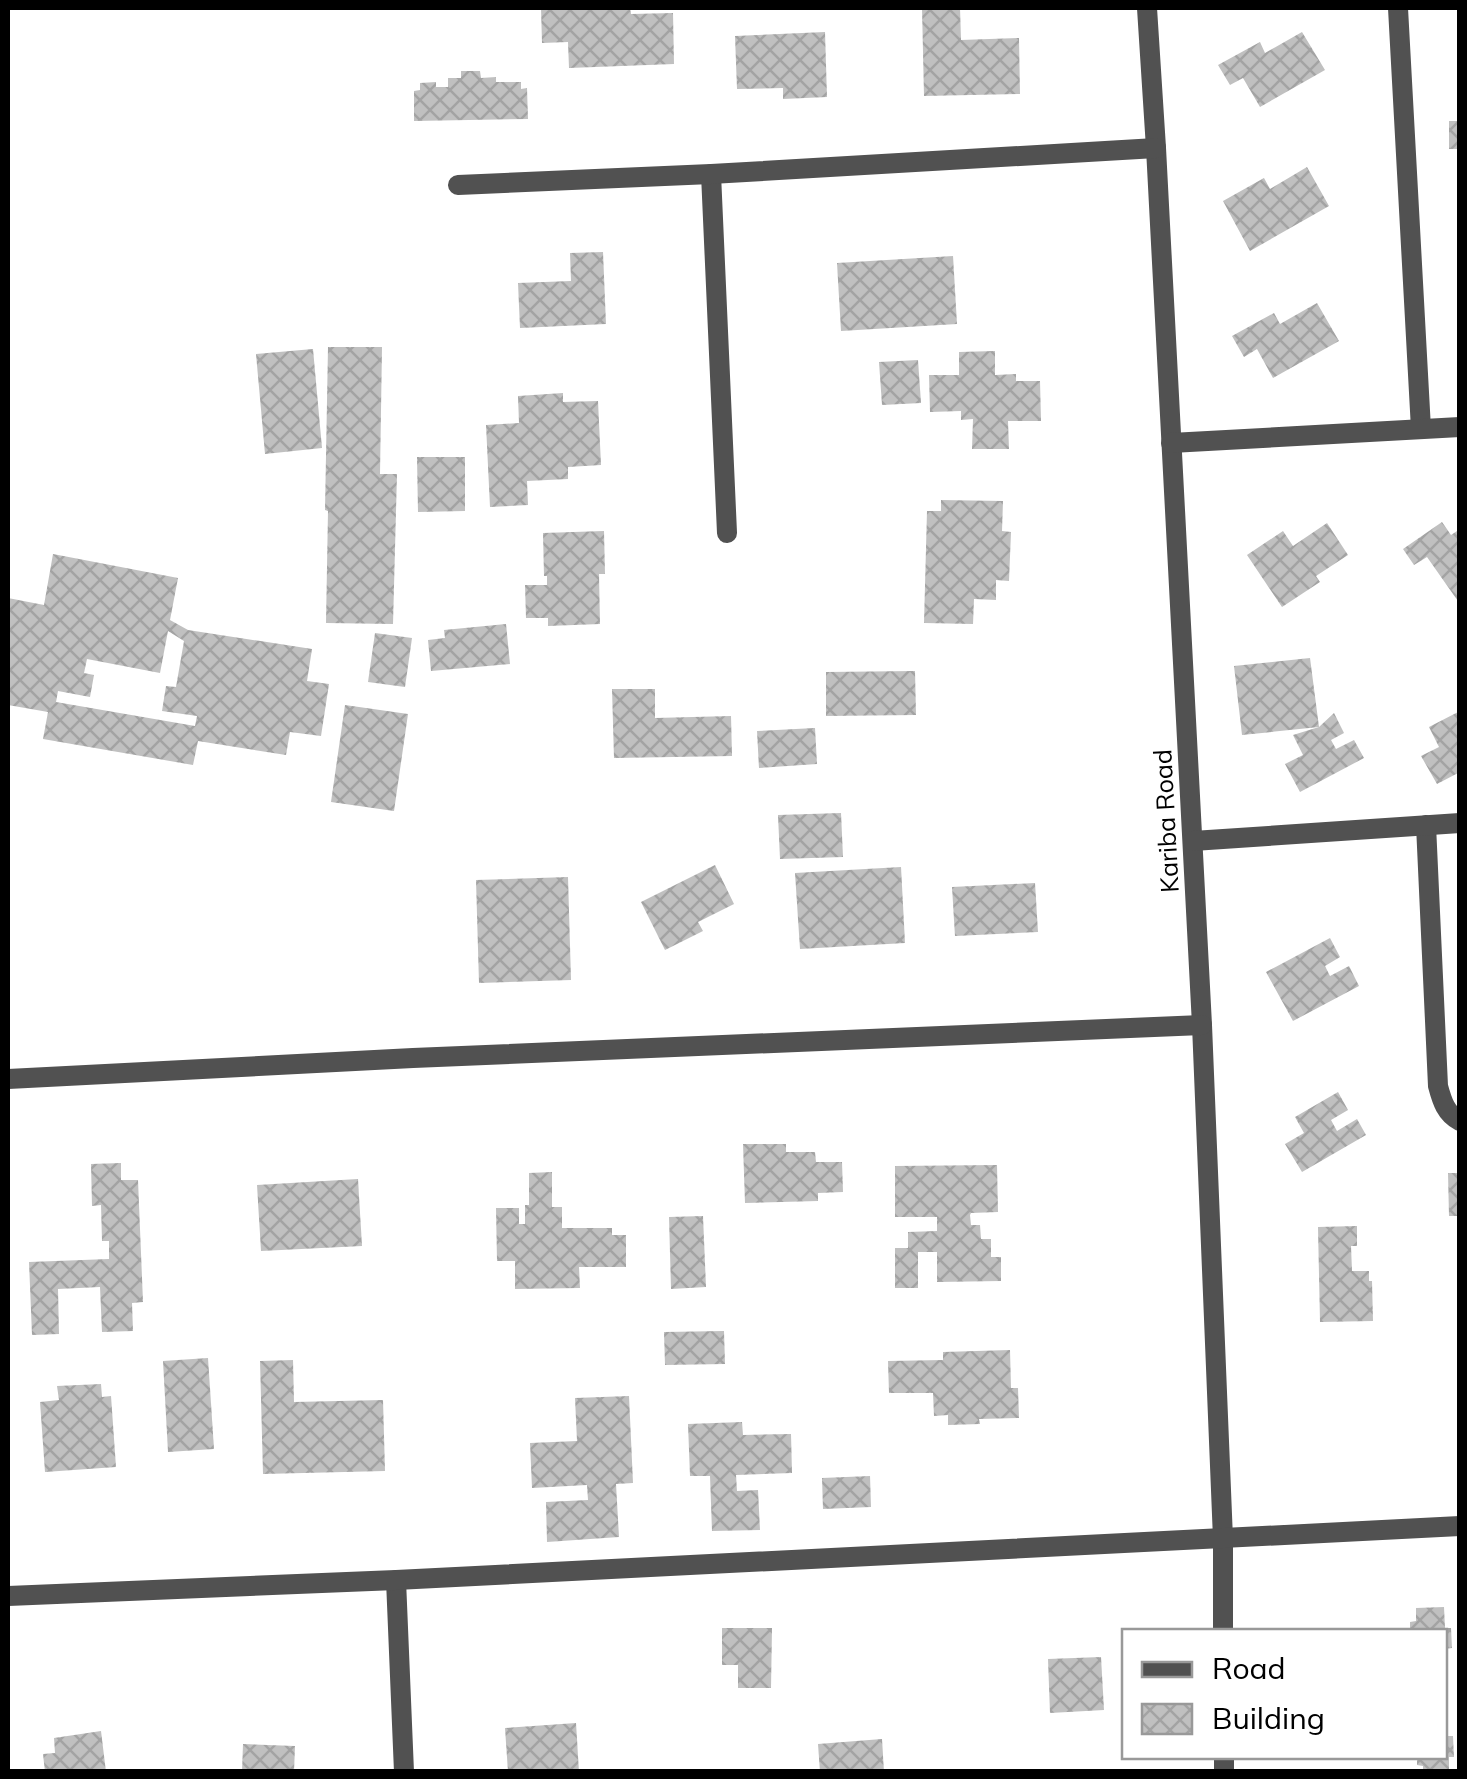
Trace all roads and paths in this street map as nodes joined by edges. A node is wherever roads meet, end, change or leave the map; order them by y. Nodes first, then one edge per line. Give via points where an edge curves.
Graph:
1 (1146, 8) edge
2 (1398, 8) edge
3 (1156, 148) junction
4 (711, 174) junction
5 (458, 185) dead end
6 (1460, 428) edge
7 (1421, 429) junction
8 (1172, 443) junction
9 (727, 534) dead end
10 (1460, 823) edge
11 (1426, 825) junction
12 (1193, 841) junction
13 (1202, 1025) junction
14 (8, 1079) edge
15 (1460, 1121) edge
16 (1460, 1526) edge
17 (1223, 1540) junction
18 (396, 1580) junction
19 (8, 1596) edge
20 (1223, 1629) edge
21 (404, 1772) edge

1 - 3 street, Kariba Road
2 - 7 street
3 - 4 street
3 - 8 street, Kariba Road
4 - 5 street
4 - 9 street
6 - 7 street
7 - 8 street
8 - 12 street, Kariba Road
10 - 11 street
11 - 12 street
11 - 15 street via 1438,1086 1443,1105
12 - 13 street, Kariba Road
13 - 14 street
13 - 17 street, Kariba Road
16 - 17 street
17 - 18 street
17 - 20 street, Kariba Road
18 - 19 street
18 - 21 street

